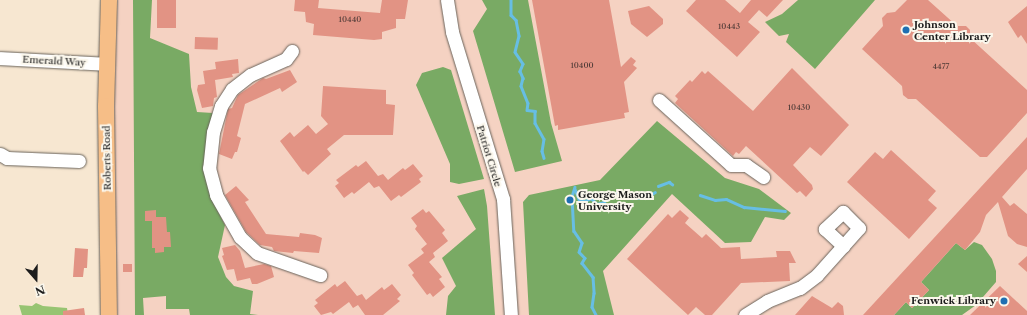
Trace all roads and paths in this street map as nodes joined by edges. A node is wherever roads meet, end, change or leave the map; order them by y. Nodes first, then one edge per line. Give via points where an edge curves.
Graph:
1 (109, 0) edge
2 (447, 0) edge
3 (292, 52) dead end
4 (0, 58) edge
5 (107, 64) junction
6 (659, 100) dead end
7 (0, 154) edge
8 (79, 161) dead end
9 (763, 177) dead end
10 (843, 246) dead end
11 (320, 275) dead end
12 (109, 315) edge
13 (510, 315) edge
14 (745, 315) edge

1 - 5 main road, Roberts Road
2 - 13 street, Patriot Circle via 452,32 503,199
3 - 11 street via 286,59 250,75 232,89 222,106 213,132 209,168 216,195 240,237 257,253
4 - 5 street, Emerald Way
5 - 12 main road, Roberts Road
6 - 9 street via 731,165 746,165
7 - 8 street via 7,158
10 - 14 street via 812,280 767,301

